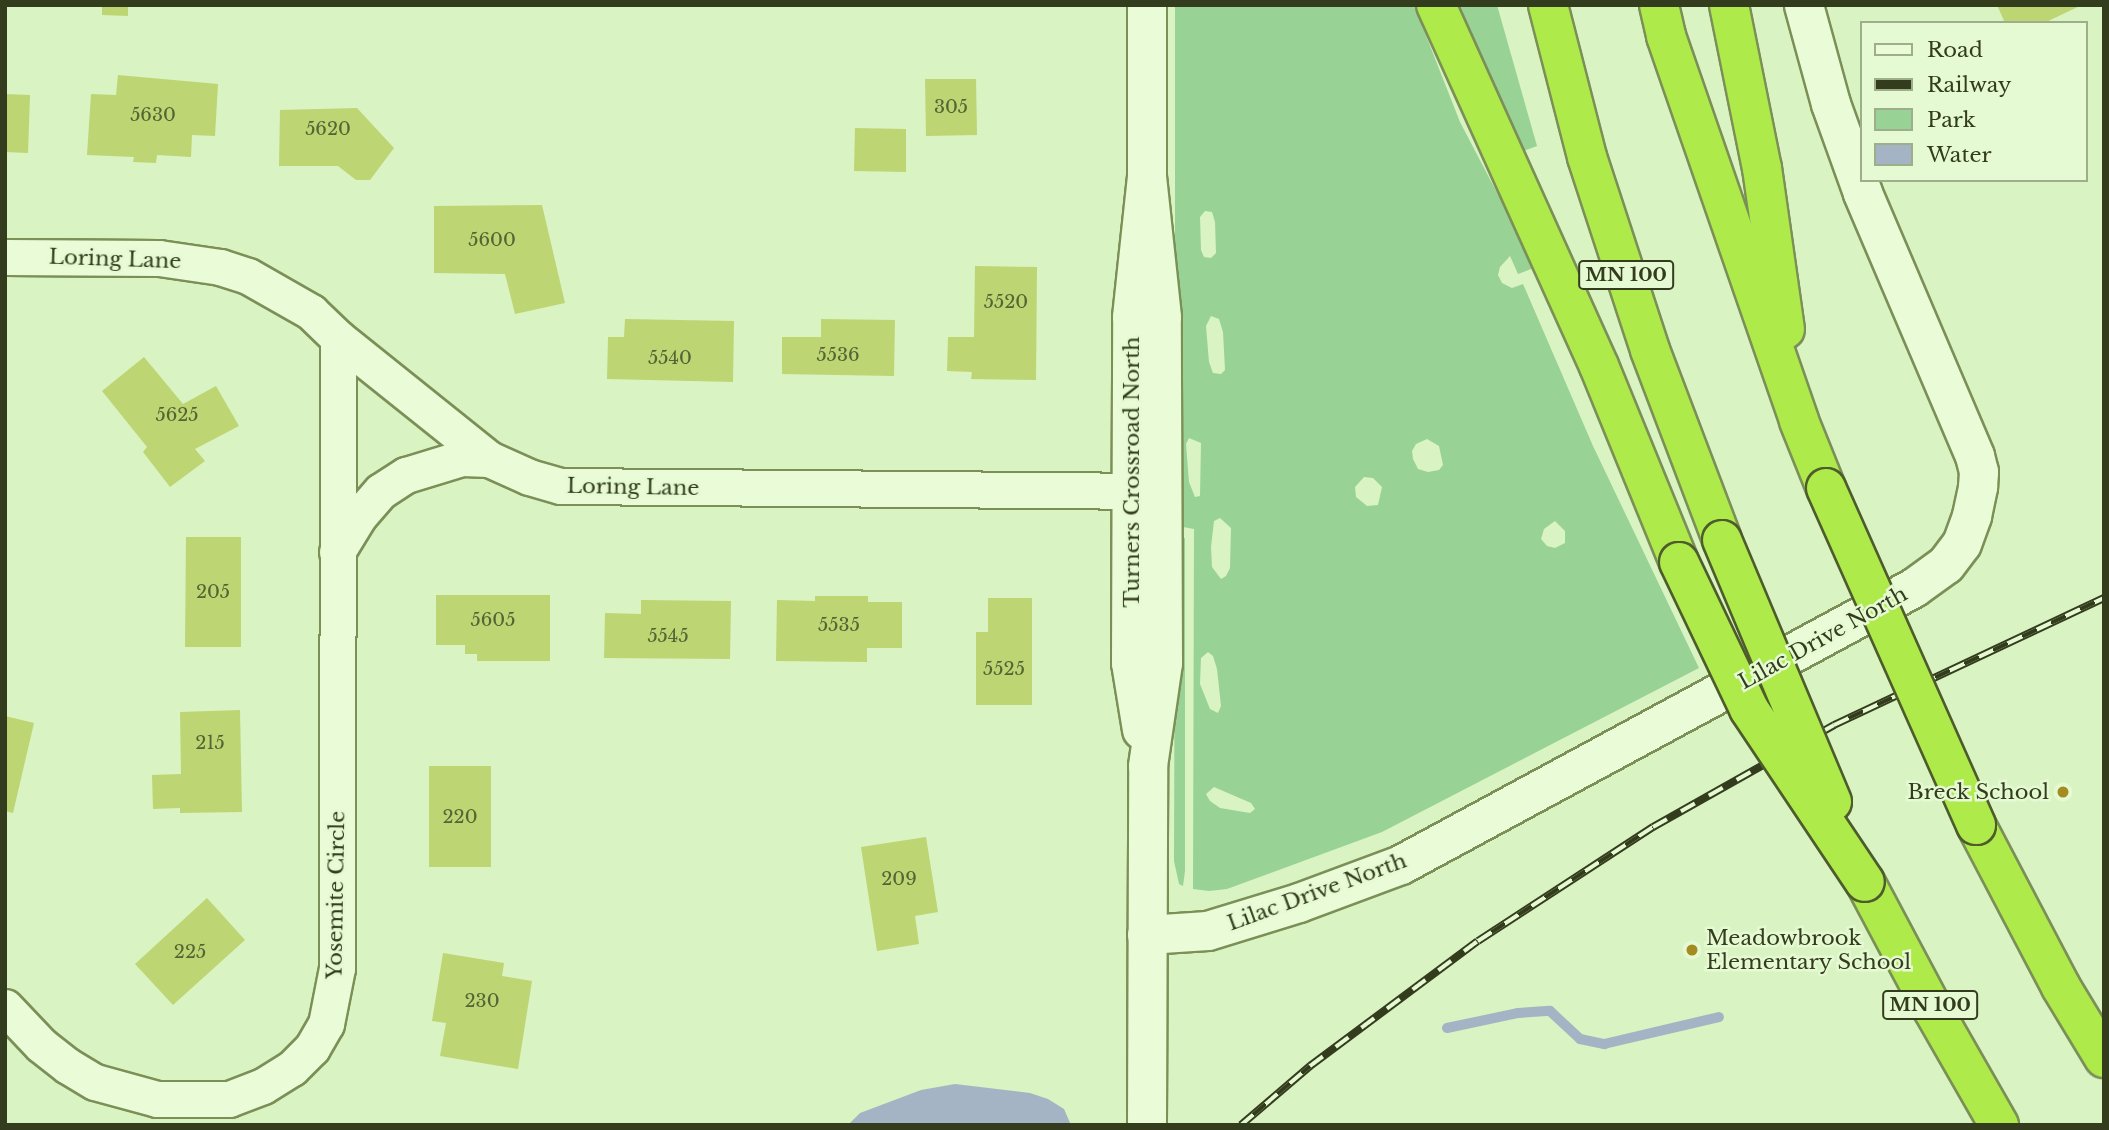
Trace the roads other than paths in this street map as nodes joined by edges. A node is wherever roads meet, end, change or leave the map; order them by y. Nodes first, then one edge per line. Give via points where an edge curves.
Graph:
1 (1147, 5) edge
2 (1436, 5) edge
3 (1548, 5) edge
4 (1659, 5) edge
5 (1729, 5) edge
6 (1804, 5) edge
7 (5, 257) edge
8 (338, 338) junction
9 (1799, 421) junction
10 (489, 459) junction
11 (1147, 491) junction
12 (337, 552) junction
13 (1865, 882) junction
14 (1147, 935) junction
15 (5, 1007) edge
16 (2104, 1058) edge
17 (1147, 1125) edge
18 (1999, 1125) edge

1 - 11 street, Turners Crossroad North via 1147,177 1132,317
2 - 13 highway, bridge via 1599,366 1679,562 1749,709
3 - 13 highway, MN 100, bridge via 1587,158 1650,350 1722,540
4 - 9 highway
5 - 9 highway via 1762,168
6 - 14 street, Lilac Drive North via 1831,104 1863,193 1975,456 1978,487 1962,544 1946,565 1914,588 1401,864 1208,931
7 - 8 street, Loring Lane via 159,258 220,267 248,276 311,312
8 - 10 street, Loring Lane
8 - 12 street, Yosemite Circle
9 - 16 highway, bridge via 1976,825 2061,987
10 - 11 street, Loring Lane via 561,486 595,488
10 - 12 street via 462,458 406,475 381,492 359,516
11 - 14 street, Turners Crossroad North via 1131,663 1148,766
12 - 15 street, Yosemite Circle via 338,968 326,1024 312,1048 292,1069 229,1099 157,1099 95,1082 41,1045
13 - 18 highway, MN 100
14 - 17 street, Turners Crossroad North

